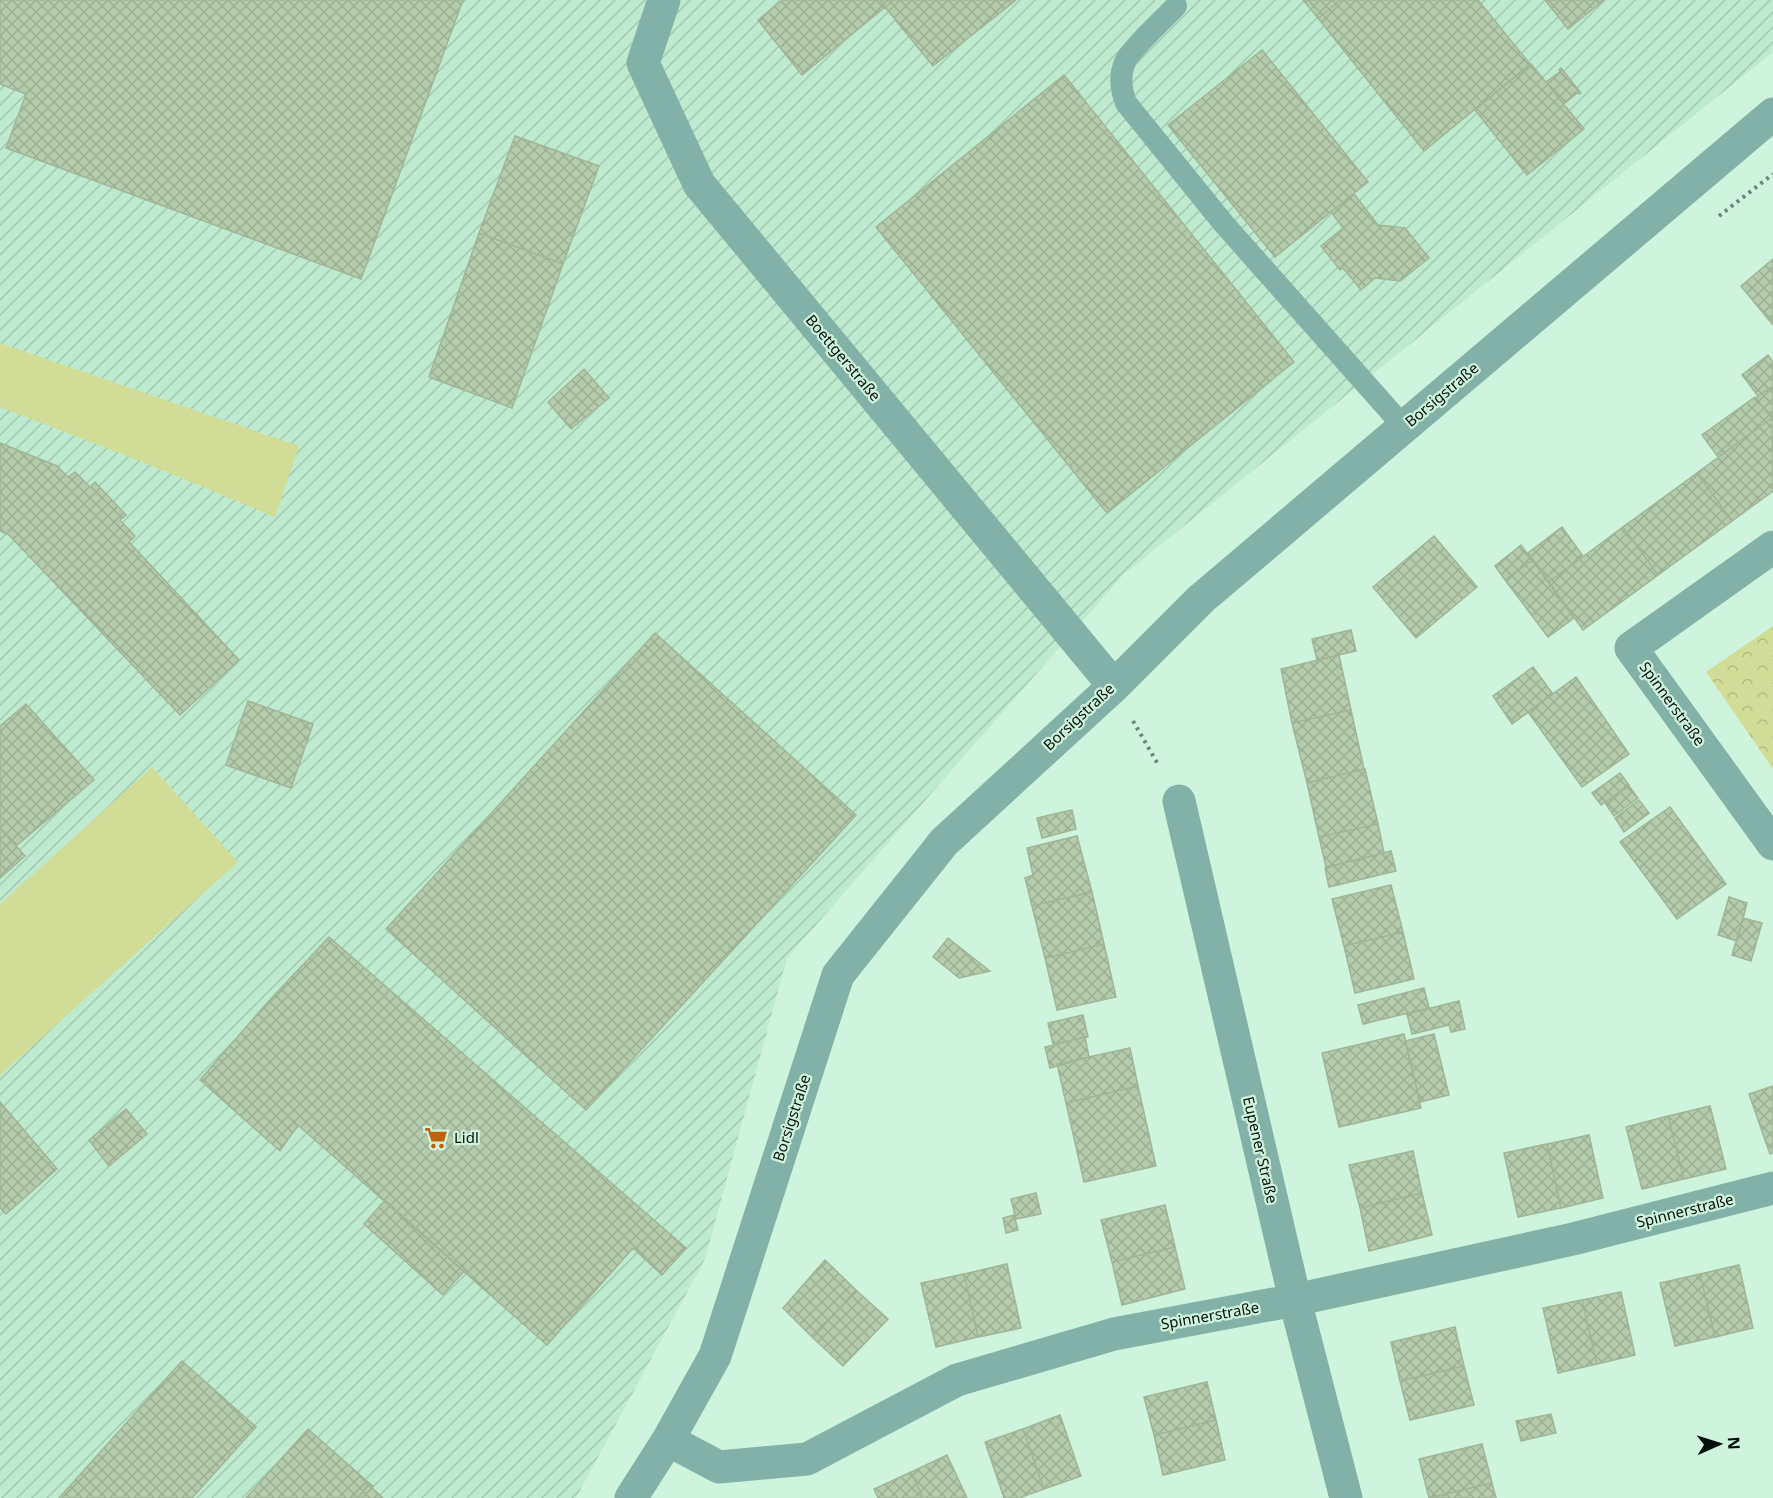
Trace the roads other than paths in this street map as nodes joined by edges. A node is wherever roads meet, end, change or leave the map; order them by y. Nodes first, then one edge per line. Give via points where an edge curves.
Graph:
1 (664, 0) edge
2 (1176, 6) dead end
3 (1773, 114) edge
4 (1404, 427) junction
5 (1773, 547) edge
6 (1114, 686) junction
7 (1179, 801) road end
8 (1773, 844) edge
9 (1773, 1188) edge
10 (1295, 1300) junction
11 (668, 1440) junction
12 (631, 1498) edge
13 (1346, 1498) edge

1 - 6 street, Boettgerstraße via 643,63 699,184
2 - 4 lane via 1126,60 1121,78 1126,104 1224,224
3 - 4 street, Borsigstraße
4 - 6 street, Borsigstraße via 1201,599
5 - 8 street, Spinnerstraße via 1631,648
6 - 11 street, Borsigstraße via 944,842 838,975 715,1356
7 - 10 street, Eupener Straße
9 - 10 street, Spinnerstraße via 1573,1239
10 - 11 street, Spinnerstraße via 1114,1334 957,1380 807,1459 719,1467
10 - 13 street, Eupener Straße
11 - 12 street, Borsigstraße

